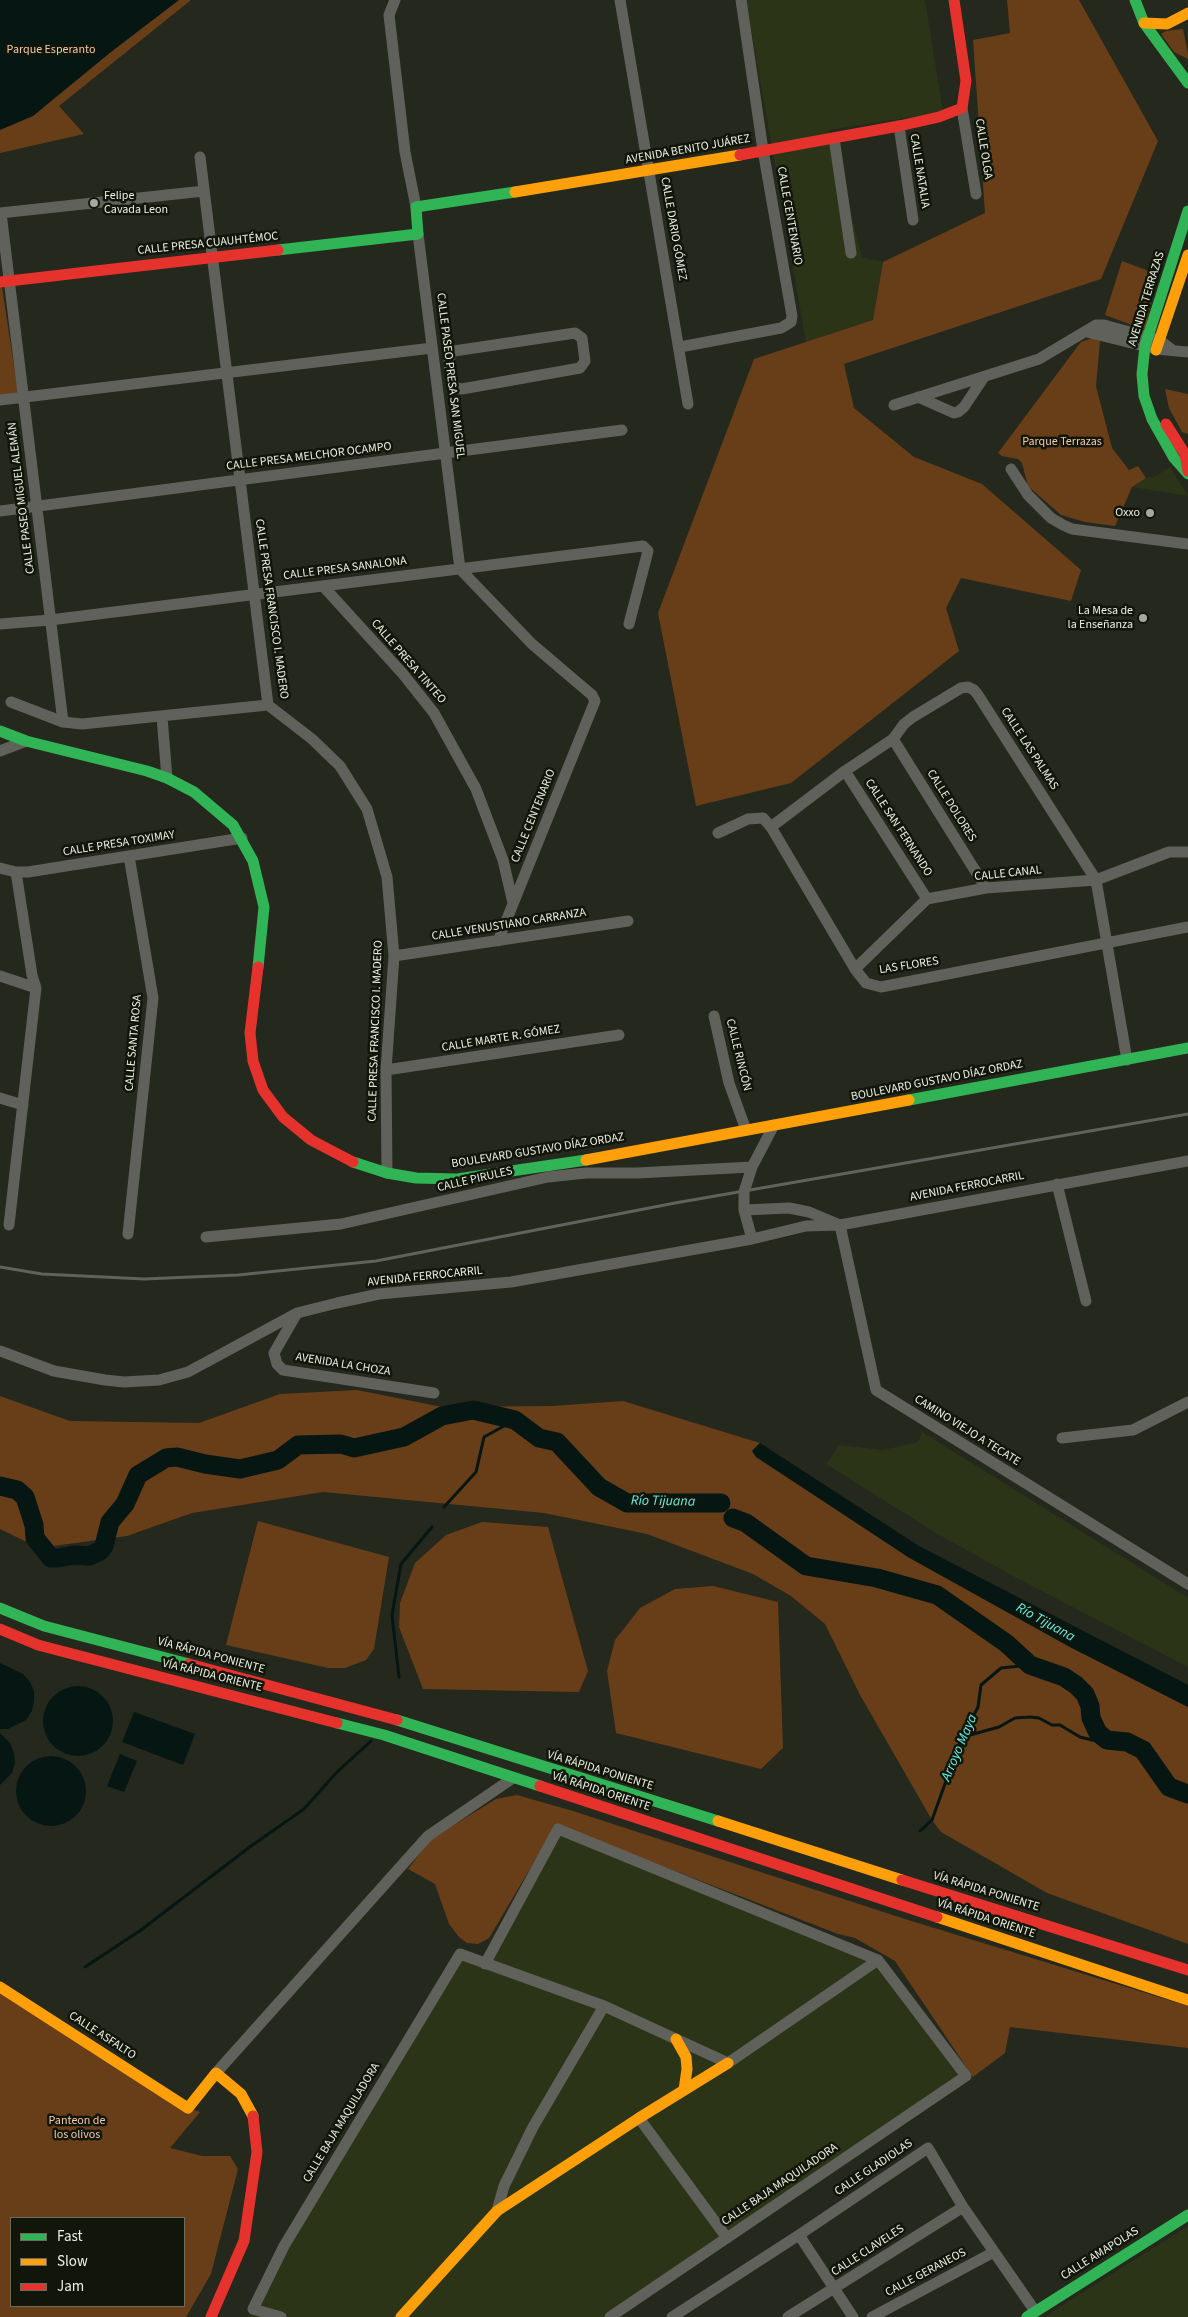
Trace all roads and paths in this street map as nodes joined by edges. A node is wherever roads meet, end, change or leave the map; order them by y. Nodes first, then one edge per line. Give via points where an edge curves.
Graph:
1 (394, 0) edge
2 (620, 0) edge
3 (741, 0) edge
4 (954, 0) edge
5 (1135, 0) edge
6 (1188, 13) edge
7 (1144, 23) junction
8 (1183, 66) edge
9 (1188, 83) edge
10 (962, 108) junction
11 (899, 126) junction
12 (834, 138) junction
13 (763, 150) junction
14 (200, 157) dead end
15 (650, 171) junction
16 (204, 190) junction
17 (976, 194) dead end
18 (416, 207) junction
19 (1188, 211) edge
20 (0, 213) edge
21 (913, 220) dead end
22 (418, 234) junction
23 (1182, 250) edge
24 (851, 253) dead end
25 (1188, 256) edge
26 (212, 257) junction
27 (5, 281) edge
28 (1152, 343) junction
29 (680, 347) junction
30 (432, 348) junction
31 (1188, 352) edge
32 (451, 370) junction
33 (227, 372) junction
34 (436, 372) junction
35 (984, 377) junction
36 (24, 397) junction
37 (918, 398) junction
38 (0, 400) edge
39 (688, 404) dead end
40 (894, 405) dead end
41 (622, 430) dead end
42 (446, 453) junction
43 (1182, 455) edge
44 (1011, 469) dead end
45 (1188, 472) edge
46 (240, 480) junction
47 (37, 506) junction
48 (0, 511) edge
49 (1188, 544) edge
50 (460, 569) junction
51 (323, 586) junction
52 (255, 594) junction
53 (50, 620) junction
54 (0, 624) edge
55 (629, 624) dead end
56 (12, 702) dead end
57 (268, 705) junction
58 (162, 717) junction
59 (62, 722) junction
60 (0, 731) edge
61 (894, 739) junction
62 (26, 741) junction
63 (0, 751) edge
64 (845, 771) junction
65 (167, 778) junction
66 (771, 827) junction
67 (718, 833) dead end
68 (242, 838) junction
69 (1188, 852) edge
70 (129, 856) junction
71 (0, 868) edge
72 (16, 872) junction
73 (1096, 880) junction
74 (986, 888) junction
75 (927, 899) junction
76 (513, 903) junction
77 (628, 920) dead end
78 (1188, 927) edge
79 (498, 941) junction
80 (1107, 942) junction
81 (394, 956) junction
82 (855, 969) junction
83 (0, 976) edge
84 (36, 988) junction
85 (714, 1016) dead end
86 (619, 1035) dead end
87 (1188, 1048) edge
88 (1127, 1060) junction
89 (386, 1070) junction
90 (0, 1098) edge
91 (23, 1106) junction
92 (774, 1125) junction
93 (746, 1130) junction
94 (1188, 1162) edge
95 (752, 1167) junction
96 (547, 1172) junction
97 (387, 1173) junction
98 (1057, 1184) junction
99 (744, 1210) junction
100 (9, 1225) dead end
101 (840, 1225) junction
102 (128, 1234) dead end
103 (206, 1237) dead end
104 (752, 1238) junction
105 (1086, 1302) dead end
106 (297, 1313) junction
107 (0, 1351) edge
108 (434, 1393) dead end
109 (1188, 1402) edge
110 (1062, 1438) dead end
111 (1188, 1584) edge
112 (0, 1608) edge
113 (0, 1629) edge
114 (513, 1778) junction
115 (878, 1960) junction
116 (485, 1964) junction
117 (1188, 1970) edge
118 (0, 1987) edge
119 (1188, 2000) edge
120 (604, 2006) junction
121 (676, 2039) junction
122 (728, 2063) junction
123 (216, 2073) junction
124 (684, 2090) junction
125 (639, 2118) junction
126 (963, 2207) junction
127 (497, 2211) junction
128 (1188, 2216) edge
129 (799, 2235) junction
130 (726, 2238) junction
131 (994, 2252) junction
132 (835, 2289) junction
133 (1031, 2314) edge
134 (211, 2317) edge
135 (281, 2317) edge
136 (401, 2317) edge
137 (610, 2317) edge
138 (672, 2317) edge
139 (788, 2317) edge
140 (853, 2317) edge
141 (872, 2317) edge

1 - 18 street, CALLE PASEO PRESA SAN MIGUEL via 389,15 405,152
2 - 15 street, CALLE DARIO GÓMEZ
3 - 13 street, CALLE CENTENARIO
4 - 10 main road via 966,82
5 - 7 main road
6 - 7 main road via 1167,24
7 - 8 main road via 1161,48
8 - 9 main road
10 - 11 main road, AVENIDA BENITO JUÁREZ
10 - 17 street, CALLE OLGA
11 - 12 main road, AVENIDA BENITO JUÁREZ
11 - 21 street, CALLE NATALIA
12 - 13 main road, AVENIDA BENITO JUÁREZ
12 - 24 street
13 - 15 main road, AVENIDA BENITO JUÁREZ
13 - 29 street, CALLE CENTENARIO via 791,322 781,328
14 - 16 street, CALLE PRESA FRANCISCO I. MADERO
15 - 18 main road, AVENIDA BENITO JUÁREZ
15 - 29 street, CALLE DARIO GÓMEZ
16 - 20 street
16 - 26 street, CALLE PRESA FRANCISCO I. MADERO
18 - 22 main road, CALLE PASEO PRESA SAN MIGUEL
19 - 23 main road, AVENIDA TERRAZAS
20 - 27 street, CALLE PASEO MIGUEL ALEMÁN
22 - 26 main road, CALLE PRESA CUAUHTÉMOC
22 - 30 street, CALLE PASEO PRESA SAN MIGUEL
23 - 28 main road, AVENIDA TERRAZAS
25 - 28 main road, AVENIDA TERRAZAS
26 - 27 main road, CALLE PRESA CUAUHTÉMOC
26 - 33 street, CALLE PRESA FRANCISCO I. MADERO
27 - 36 street, CALLE PASEO MIGUEL ALEMÁN
28 - 31 street
28 - 35 street via 1114,333 1087,332 1039,359
28 - 43 main road, AVENIDA TERRAZAS via 1154,392 1161,415
29 - 39 street, CALLE DARIO GÓMEZ
30 - 33 street
30 - 34 street, CALLE PASEO PRESA SAN MIGUEL
32 - 32 street via 454,386 462,389 580,368 585,364 582,338 576,333 454,351 450,355
32 - 34 street
33 - 36 street
33 - 46 street, CALLE PRESA FRANCISCO I. MADERO
34 - 42 street, CALLE PASEO PRESA SAN MIGUEL
35 - 37 street
35 - 37 street via 958,412
36 - 38 street
36 - 47 street, CALLE PASEO MIGUEL ALEMÁN
37 - 40 street
41 - 42 street, CALLE PRESA MELCHOR OCAMPO
42 - 46 street, CALLE PRESA MELCHOR OCAMPO
42 - 50 street, CALLE PASEO PRESA SAN MIGUEL
43 - 45 main road, AVENIDA TERRAZAS
44 - 49 street via 1028,495 1051,518 1072,529
46 - 47 street, CALLE PRESA MELCHOR OCAMPO
46 - 52 street, CALLE PRESA FRANCISCO I. MADERO
47 - 48 street, CALLE PRESA MELCHOR OCAMPO
47 - 53 street, CALLE PASEO MIGUEL ALEMÁN
50 - 51 street, CALLE PRESA SANALONA
50 - 55 street, CALLE PRESA SANALONA via 643,546 648,551
50 - 76 street, CALLE CENTENARIO via 532,644 595,701
51 - 52 street, CALLE PRESA SANALONA
51 - 76 street, CALLE PRESA TINTEO via 403,674 434,713 452,743 490,824
52 - 53 street, CALLE PRESA SANALONA
52 - 57 street, CALLE PRESA FRANCISCO I. MADERO
53 - 54 street, CALLE PRESA SANALONA
53 - 59 street, CALLE PASEO MIGUEL ALEMÁN
56 - 59 street
57 - 58 street
57 - 81 street, CALLE PRESA FRANCISCO I. MADERO via 312,739 340,766 367,809 387,877
58 - 59 street via 82,724
58 - 65 street
60 - 62 main road, BOULEVARD GUSTAVO DÍAZ ORDAZ
61 - 64 street, CALLE LAS PALMAS
61 - 73 street, CALLE LAS PALMAS via 912,717 961,688 974,690
61 - 74 street, CALLE DOLORES
62 - 63 street
62 - 65 main road, BOULEVARD GUSTAVO DÍAZ ORDAZ
64 - 66 street, CALLE LAS PALMAS
64 - 75 street, CALLE SAN FERNANDO
65 - 68 main road, BOULEVARD GUSTAVO DÍAZ ORDAZ via 210,804
66 - 67 street via 764,818 757,817
66 - 82 street, LAS FLORES
68 - 70 street, CALLE PRESA TOXIMAY
68 - 97 main road, BOULEVARD GUSTAVO DÍAZ ORDAZ via 258,876 264,907 250,1032 253,1061 263,1090 283,1117 311,1140 343,1158
69 - 73 street, CALLE CANAL via 1169,852
70 - 72 street, CALLE PRESA TOXIMAY
70 - 102 street, CALLE SANTA ROSA via 153,998
71 - 72 street, CALLE PRESA TOXIMAY
72 - 84 street
73 - 74 street, CALLE CANAL
73 - 80 street, CALLE LAS PALMAS
74 - 75 street, CALLE CANAL
75 - 82 street
76 - 79 street, CALLE CENTENARIO
77 - 79 street, CALLE VENUSTIANO CARRANZA
78 - 80 street, LAS FLORES
79 - 81 street, CALLE VENUSTIANO CARRANZA
80 - 82 street, LAS FLORES via 881,987 866,983
80 - 88 street, CALLE LAS PALMAS
81 - 89 street, CALLE PRESA FRANCISCO I. MADERO
83 - 84 street
84 - 91 street
85 - 93 street, CALLE RINCÓN via 729,1083
86 - 89 street, CALLE MARTE R. GÓMEZ
87 - 88 main road, BOULEVARD GUSTAVO DÍAZ ORDAZ
88 - 92 main road, BOULEVARD GUSTAVO DÍAZ ORDAZ
89 - 97 street, CALLE PRESA FRANCISCO I. MADERO
90 - 91 street
91 - 100 street
92 - 93 main road, BOULEVARD GUSTAVO DÍAZ ORDAZ
92 - 95 street
93 - 96 main road, BOULEVARD GUSTAVO DÍAZ ORDAZ
94 - 98 street, AVENIDA FERROCARRIL
95 - 96 street, CALLE PIRULES via 637,1174
95 - 99 street via 744,1192
96 - 97 main road, BOULEVARD GUSTAVO DÍAZ ORDAZ via 457,1179 416,1178
96 - 103 street, CALLE PIRULES via 340,1224
98 - 101 street, AVENIDA FERROCARRIL
98 - 105 street
99 - 101 street via 789,1208 809,1212
99 - 104 street
101 - 104 street, AVENIDA FERROCARRIL via 806,1226
101 - 111 street, CAMINO VIEJO A TECATE via 876,1390
104 - 106 street, AVENIDA FERROCARRIL via 510,1282 379,1294
106 - 107 street, AVENIDA FERROCARRIL via 188,1372 159,1380 124,1382 96,1378 54,1370
106 - 108 street, AVENIDA LA CHOZA via 274,1353 283,1370
109 - 110 street via 1133,1430
112 - 117 main road, VÍA RÁPIDA PONIENTE via 44,1626 389,1717
113 - 114 main road, VÍA RÁPIDA ORIENTE via 38,1645 384,1735
114 - 119 main road, VÍA RÁPIDA ORIENTE
114 - 123 street via 428,1836
115 - 116 street via 558,1829
115 - 122 street
115 - 130 street, CALLE BAJA MAQUILADORA via 966,2076
116 - 120 street, CALLE BAJA MAQUILADORA
116 - 135 street, CALLE BAJA MAQUILADORA via 460,1954 284,2246 253,2309
118 - 123 main road, CALLE ASFALTO via 188,2108
120 - 121 street, CALLE BAJA MAQUILADORA
120 - 127 street via 533,2127 504,2186
121 - 122 street, CALLE BAJA MAQUILADORA
121 - 124 main road via 686,2057
122 - 124 main road
123 - 134 main road via 240,2094 254,2119 257,2152 244,2241
124 - 125 main road
125 - 127 main road
125 - 130 street
126 - 129 street, CALLE GLADIOLAS via 928,2148
126 - 131 street, CALLE GLADIOLAS
126 - 132 street, CALLE CLAVELES
127 - 136 main road
128 - 133 main road, CALLE AMAPOLAS
129 - 132 street
129 - 138 street, CALLE GLADIOLAS
130 - 137 street, CALLE BAJA MAQUILADORA
131 - 133 street, CALLE GLADIOLAS
131 - 141 street, CALLE GERANEOS
132 - 139 street, CALLE CLAVELES
132 - 140 street

